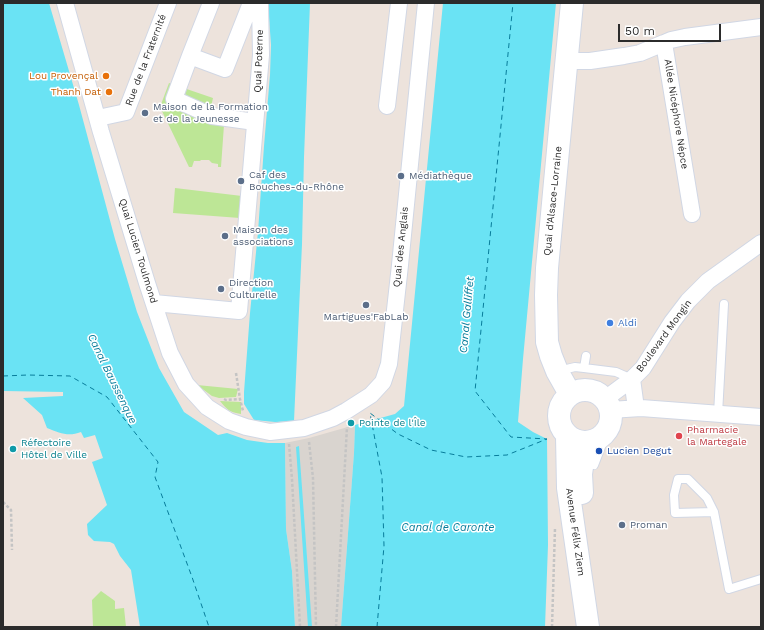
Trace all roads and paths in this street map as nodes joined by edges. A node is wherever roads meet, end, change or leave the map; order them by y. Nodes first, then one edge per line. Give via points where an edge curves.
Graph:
1 (168, 3) edge
2 (250, 3) edge
3 (260, 3) edge
4 (399, 3) edge
5 (426, 3) edge
6 (572, 3) edge
7 (66, 4) edge
8 (206, 4) edge
9 (761, 27) edge
10 (664, 43) junction
11 (190, 56) junction
12 (566, 61) junction
13 (387, 106) dead end
14 (98, 118) junction
15 (255, 122) junction
16 (692, 214) dead end
17 (761, 243) edge
18 (154, 303) junction
19 (724, 304) dead end
20 (586, 356) dead end
21 (584, 368) junction
22 (557, 371) junction
23 (236, 373) dead end
24 (632, 379) junction
25 (570, 394) junction
26 (219, 397) dead end
27 (240, 399) junction
28 (636, 408) junction
29 (608, 412) junction
30 (718, 414) junction
31 (761, 417) edge
32 (237, 418) junction
33 (347, 427) dead end
34 (289, 436) junction
35 (567, 436) junction
36 (309, 438) dead end
37 (591, 442) junction
38 (582, 495) junction
39 (3, 502) edge
40 (714, 512) junction
41 (555, 522) dead end
42 (12, 550) dead end
43 (761, 579) edge
44 (300, 627) edge
45 (316, 627) edge
46 (336, 627) edge
47 (552, 627) edge
48 (588, 627) edge
49 (602, 627) edge

1 - 14 street, Rue de la Fraternité via 126,112
2 - 11 street via 225,68
3 - 15 street, Quai Poterne via 261,54
4 - 13 street
5 - 34 street, Quai des Anglais via 389,364 383,382 371,395 333,418
6 - 12 main road, Quai d'Alsace-Lorraine
7 - 14 street, Quai Lucien Toulmond
8 - 11 street
9 - 10 street via 685,37
10 - 12 street via 640,53 624,56 590,61
10 - 16 street, Allée Nicéphore Népce
11 - 15 street via 174,99 212,116
12 - 22 main road, Quai d'Alsace-Lorraine via 546,268 547,342
14 - 18 street, Quai Lucien Toulmond
15 - 18 street, Quai Poterne via 239,311
17 - 24 street, Boulevard Mongin via 708,281 688,301 643,368
18 - 32 street, Quai Lucien Toulmond via 170,353 186,384 207,407
19 - 30 lane
20 - 21 lane
21 - 22 lane
21 - 24 lane via 616,372
22 - 25 main road, Quai d'Alsace-Lorraine
23 - 27 path
24 - 28 street
24 - 29 street, Boulevard Mongin
25 - 29 main road via 584,390 599,394
25 - 35 main road via 560,406 558,414 562,430
26 - 27 path via 226,400
27 - 32 path
28 - 29 street
28 - 30 street
29 - 37 main road via 604,434
29 - 38 lane, Avenue Félix Ziem
30 - 31 street
32 - 34 street, Quai Lucien Toulmond via 246,427
33 - 46 path
34 - 44 path
35 - 37 main road via 574,441
35 - 48 main road, Avenue Félix Ziem via 568,488
36 - 45 path via 313,478
37 - 38 main road, Avenue Félix Ziem via 582,467
38 - 49 main road, Avenue Félix Ziem
39 - 42 path via 11,510
40 - 40 lane via 707,498 688,479 678,479 674,495 675,513
40 - 43 lane via 729,589
41 - 47 path

